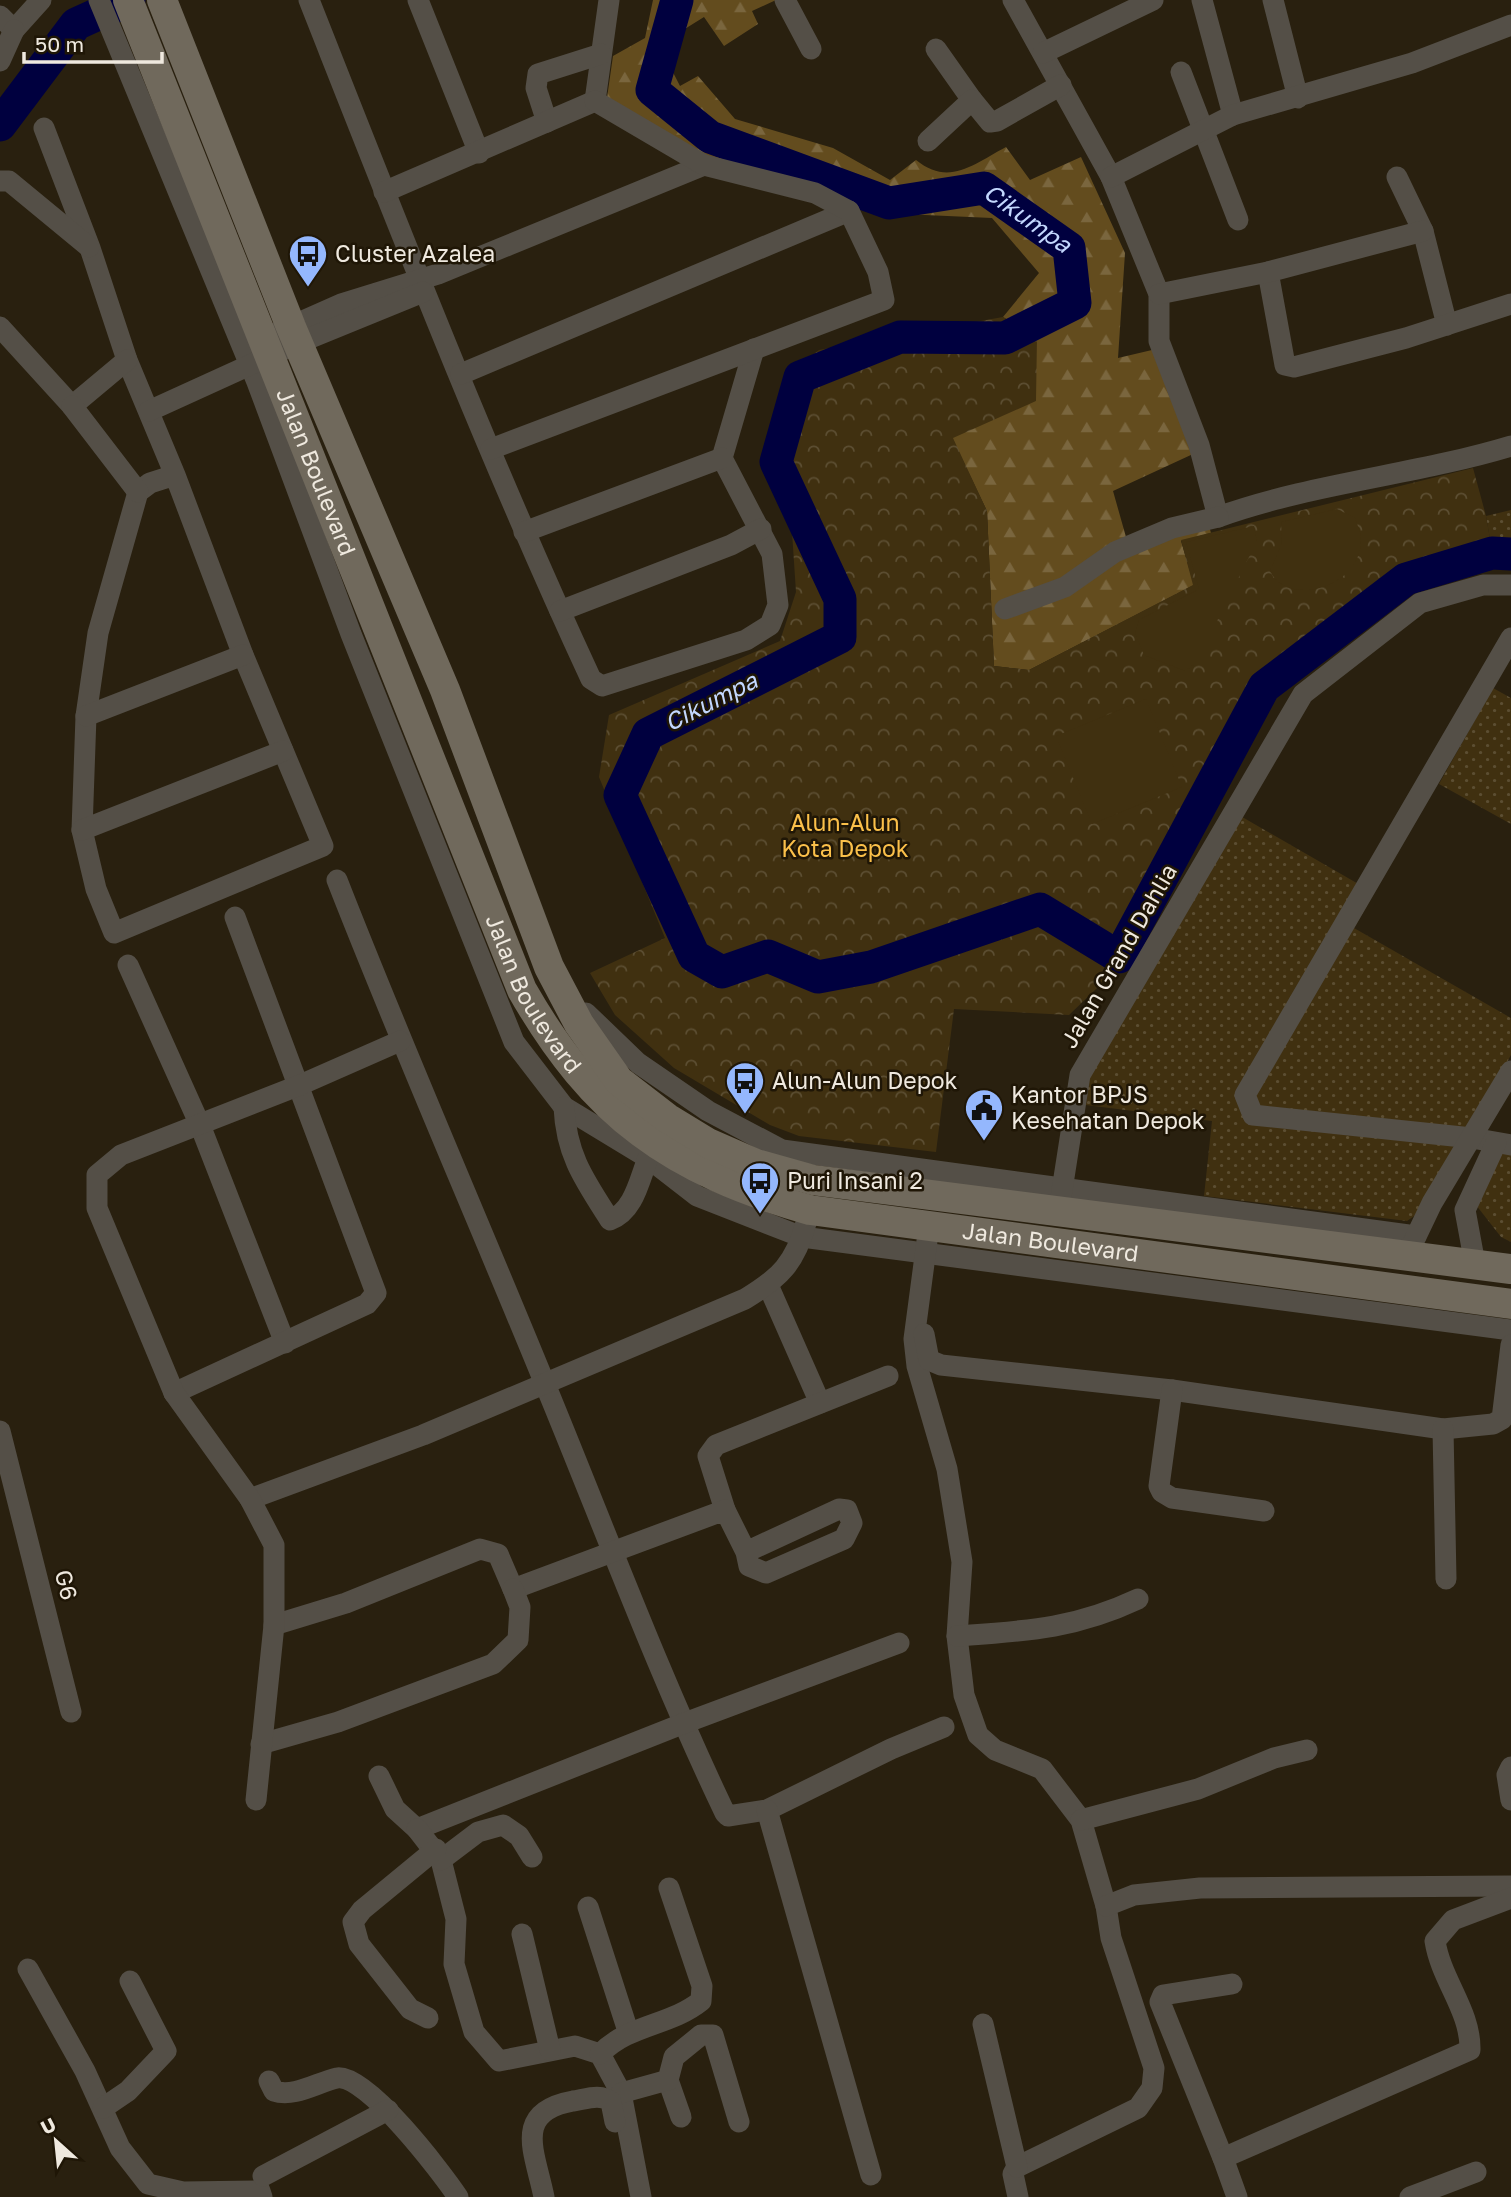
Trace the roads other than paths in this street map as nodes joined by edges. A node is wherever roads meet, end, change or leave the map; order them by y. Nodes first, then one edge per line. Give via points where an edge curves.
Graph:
1 (41, 0) edge
2 (99, 0) edge
3 (128, 0) edge
4 (162, 0) edge
5 (309, 0) edge
6 (418, 0) edge
7 (608, 0) edge
8 (785, 0) edge
9 (1013, 0) edge
10 (1153, 0) edge
11 (1202, 0) edge
12 (1273, 0) edge
13 (7, 23) edge
14 (1511, 25) edge
15 (811, 49) dead end
16 (936, 49) dead end
17 (1043, 53) junction
18 (601, 54) junction
19 (0, 61) edge
20 (1181, 72) dead end
21 (1061, 85) junction
22 (1298, 98) junction
23 (972, 100) junction
24 (595, 101) junction
25 (1233, 115) junction
26 (547, 122) junction
27 (44, 128) dead end
28 (1205, 130) junction
29 (928, 141) dead end
30 (479, 153) junction
31 (704, 165) junction
32 (1111, 177) junction
33 (1397, 177) dead end
34 (0, 181) edge
35 (384, 192) junction
36 (849, 211) junction
37 (1238, 220) dead end
38 (1423, 231) junction
39 (90, 248) junction
40 (1268, 272) junction
41 (421, 286) junction
42 (1159, 294) junction
43 (1511, 304) edge
44 (1447, 325) junction
45 (0, 327) edge
46 (294, 335) junction
47 (754, 349) junction
48 (260, 353) junction
49 (127, 360) junction
50 (461, 374) junction
51 (72, 406) junction
52 (149, 411) junction
53 (1511, 446) edge
54 (491, 449) junction
55 (722, 458) junction
56 (175, 475) junction
57 (138, 492) junction
58 (1218, 517) junction
59 (761, 529) junction
60 (524, 532) junction
61 (1511, 585) edge
62 (1005, 609) dead end
63 (560, 611) junction
64 (1511, 638) edge
65 (243, 655) junction
66 (86, 716) junction
67 (283, 751) junction
68 (82, 830) junction
69 (337, 880) dead end
70 (235, 917) dead end
71 (128, 965) dead end
72 (586, 1013) dead end
73 (400, 1041) junction
74 (1511, 1071) edge
75 (300, 1085) junction
76 (564, 1107) junction
77 (200, 1125) junction
78 (1472, 1138) junction
79 (1504, 1144) edge
80 (648, 1158) junction
81 (813, 1180) junction
82 (1060, 1201) junction
83 (806, 1223) junction
84 (931, 1244) junction
85 (1412, 1246) junction
86 (1475, 1264) junction
87 (1511, 1269) edge
88 (768, 1285) junction
89 (1511, 1304) edge
90 (1511, 1330) edge
91 (285, 1343) junction
92 (1511, 1345) edge
93 (888, 1376) dead end
94 (545, 1383) junction
95 (1171, 1390) junction
96 (174, 1393) junction
97 (820, 1404) junction
98 (1443, 1429) junction
99 (0, 1431) edge
100 (5, 1472) edge
101 (250, 1499) junction
102 (725, 1510) junction
103 (1264, 1511) dead end
104 (612, 1550) junction
105 (746, 1552) dead end
106 (1446, 1579) dead end
107 (513, 1589) junction
108 (1138, 1599) dead end
109 (274, 1625) junction
110 (957, 1636) junction
111 (900, 1643) dead end
112 (71, 1712) dead end
113 (682, 1724) junction
114 (944, 1727) dead end
115 (261, 1744) junction
116 (1307, 1750) dead end
117 (1511, 1767) edge
118 (379, 1776) dead end
119 (256, 1800) dead end
120 (1511, 1800) edge
121 (767, 1810) junction
122 (1081, 1820) junction
123 (417, 1829) junction
124 (438, 1855) junction
125 (531, 1857) dead end
126 (1511, 1886) edge
127 (669, 1888) dead end
128 (1511, 1898) edge
129 (1106, 1906) junction
130 (588, 1907) dead end
131 (522, 1934) dead end
132 (28, 1969) dead end
133 (130, 1981) dead end
134 (1232, 1984) dead end
135 (428, 2018) dead end
136 (983, 2024) dead end
137 (628, 2031) junction
138 (550, 2050) junction
139 (600, 2054) junction
140 (668, 2080) junction
141 (268, 2081) dead end
142 (621, 2094) junction
143 (103, 2108) junction
144 (388, 2110) junction
145 (681, 2117) dead end
146 (739, 2122) dead end
147 (1223, 2158) junction
148 (1017, 2167) junction
149 (1476, 2172) dead end
150 (872, 2175) dead end
151 (263, 2186) edge
152 (455, 2196) edge
153 (544, 2197) edge
154 (628, 2197) edge
155 (641, 2197) edge
156 (1018, 2197) edge
157 (1237, 2197) edge
158 (1410, 2197) edge

1 - 13 street
2 - 48 street
3 - 48 main road, Jalan Boulevard
4 - 46 main road, Jalan Boulevard
5 - 35 street
6 - 30 street
7 - 18 street
8 - 15 street
9 - 17 street
10 - 17 street
11 - 25 street
12 - 22 street
13 - 19 street
14 - 22 street via 1412,63
16 - 23 street
17 - 21 street
18 - 24 street
18 - 26 street via 538,74 536,88
20 - 28 street
21 - 23 street via 997,121 990,122
21 - 32 street
22 - 25 street
23 - 29 street
24 - 26 street
24 - 31 street
25 - 28 street
26 - 30 street
27 - 39 street
28 - 32 street
28 - 37 street
30 - 35 street
31 - 36 street via 815,194
31 - 41 street via 438,274
32 - 42 street
33 - 38 street
34 - 39 street via 9,181
35 - 41 street
36 - 47 street via 878,272 884,300
36 - 50 street
38 - 40 street
38 - 44 street
39 - 49 street
40 - 42 street
40 - 44 street via 1285,365 1294,367
41 - 46 street via 341,304
41 - 50 street
42 - 58 street via 1159,341 1199,445
43 - 44 street
45 - 51 street
46 - 48 street
46 - 81 main road, Jalan Boulevard via 446,690 549,967 579,1024 619,1081 677,1124 756,1164
47 - 54 street
47 - 55 street
48 - 52 street
48 - 76 street via 351,634 514,1042
48 - 83 main road, Jalan Boulevard via 522,990 545,1031 600,1099 638,1133
49 - 51 street
49 - 52 street
50 - 54 street
51 - 57 street
52 - 56 street
53 - 58 street via 1264,500
54 - 60 street
55 - 59 street
55 - 60 street
56 - 57 street
56 - 65 street
57 - 66 street via 99,633
58 - 62 street via 1172,528 1115,552 1065,587
59 - 63 street
59 - 63 street via 772,554 778,606 770,625 746,640 602,686 591,679
60 - 63 street
61 - 82 street, Jalan Grand Dahlia via 1483,585 1420,603 1303,694 1080,1075
64 - 78 street via 1245,1095 1252,1115
65 - 66 street
65 - 67 street
66 - 68 street
67 - 68 street
67 - 68 street via 323,846 114,933 96,889
69 - 73 street
70 - 75 street
71 - 77 street
72 - 82 street via 638,1063 708,1111 782,1150
73 - 75 street
73 - 94 street
74 - 78 street
75 - 77 street
75 - 91 street via 376,1293 367,1304
76 - 80 street
76 - 80 street via 575,1165 610,1220 622,1216 630,1204
77 - 91 street
77 - 96 street via 121,1155 97,1175 97,1208
78 - 79 street
78 - 85 street
79 - 86 street via 1465,1210
80 - 83 street via 696,1196
81 - 82 main road, Jalan Boulevard
81 - 83 street
82 - 85 main road, Jalan Boulevard
83 - 84 main road, Jalan Boulevard
83 - 88 street via 796,1256
84 - 89 main road, Jalan Boulevard
84 - 90 street
84 - 95 street via 924,1337 929,1360
84 - 110 street via 914,1339 917,1366 947,1469 962,1562
85 - 86 main road, Jalan Boulevard
86 - 87 main road, Jalan Boulevard
88 - 94 street
88 - 97 street
91 - 96 street
92 - 98 street via 1502,1419
93 - 97 street
94 - 101 street via 423,1435
94 - 104 street
95 - 98 street
95 - 103 street via 1159,1486 1162,1492 1172,1498
96 - 101 street
97 - 102 street via 711,1450 709,1466
98 - 106 street
99 - 100 street, G6
100 - 112 street, G6
101 - 109 street via 274,1545
102 - 104 street
102 - 105 street
104 - 107 street
104 - 113 street
107 - 109 street via 498,1554 480,1549 346,1603
107 - 115 street via 520,1607 518,1640 492,1664 338,1723
108 - 110 street via 1106,1614 1045,1630
109 - 115 street
110 - 122 street via 964,1695 978,1735 995,1750 1042,1769
111 - 113 street
113 - 121 street via 726,1814
113 - 123 street
114 - 121 street
115 - 119 street
116 - 122 street via 1274,1758 1198,1789
117 - 120 street via 1507,1775
118 - 123 street via 395,1809
121 - 150 street
122 - 129 street
123 - 124 street
124 - 125 street via 478,1832 503,1825 519,1836
124 - 135 street via 362,1910 353,1922 359,1944 410,2009
124 - 138 street via 456,1919 454,1964 474,2032 499,2061
126 - 129 street via 1200,1888 1134,1895
127 - 137 street via 702,1986 701,2001 688,2012
128 - 147 street via 1453,1920 1435,1941 1468,2024 1470,2050
129 - 148 street via 1111,1938 1154,2068 1152,2088 1138,2108
130 - 137 street
131 - 138 street
132 - 143 street
133 - 143 street via 166,2051 128,2091
134 - 147 street via 1163,1995 1160,2002
136 - 148 street
137 - 139 street
138 - 139 street via 575,2046
139 - 142 street
140 - 142 street
140 - 145 street
140 - 146 street via 674,2057 701,2035 713,2035
141 - 144 street via 274,2091 285,2093 339,2077 350,2080
142 - 155 street
143 - 151 street via 120,2148 148,2184 183,2192 260,2191
144 - 151 street
144 - 152 street
147 - 157 street
148 - 156 street via 1013,2174
149 - 158 street
153 - 154 street via 533,2124 546,2109 558,2104 601,2097 613,2108

